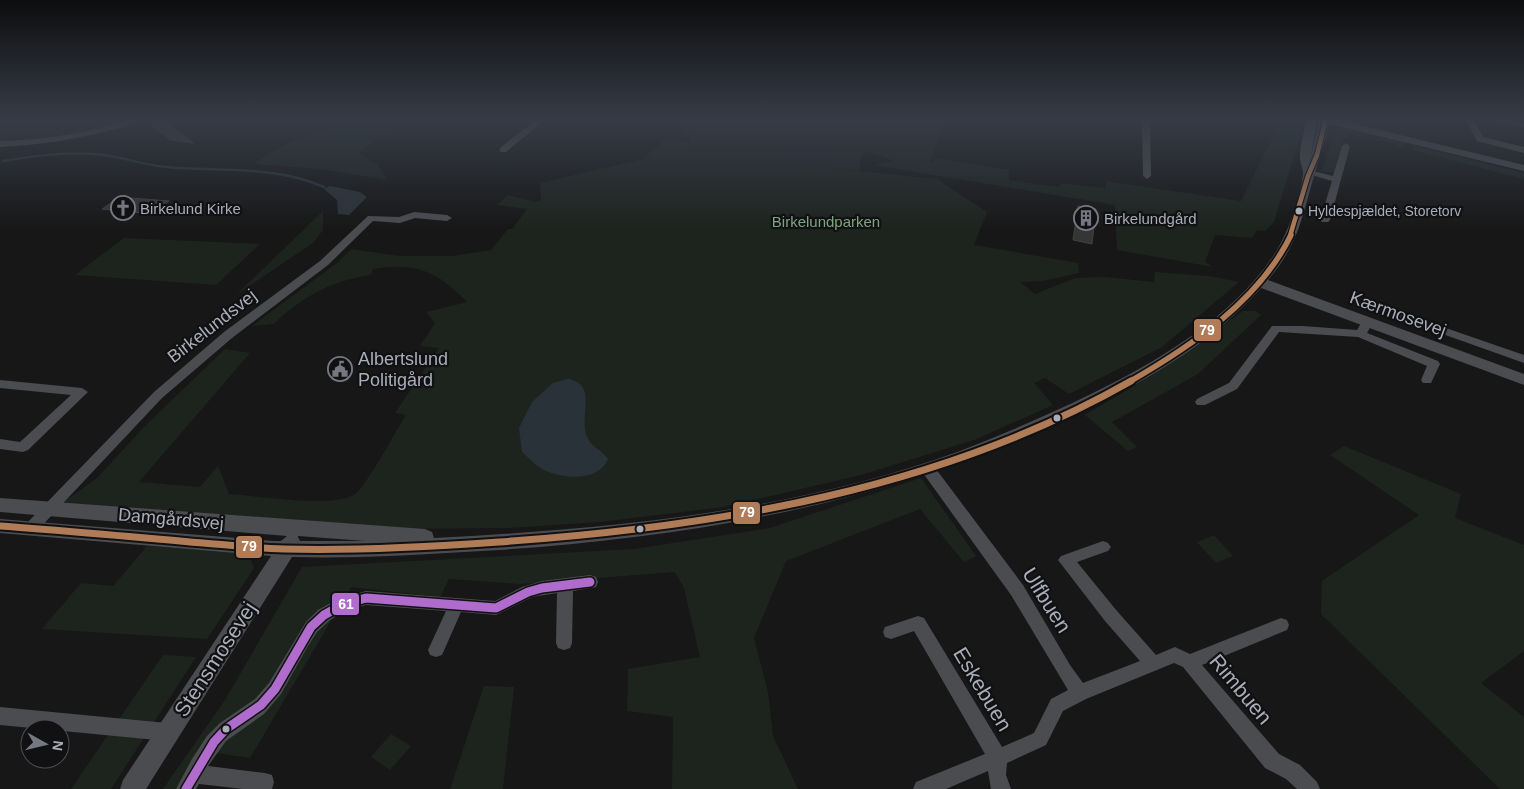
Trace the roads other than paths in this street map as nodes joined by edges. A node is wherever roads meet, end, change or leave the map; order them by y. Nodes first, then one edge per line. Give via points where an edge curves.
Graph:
1 (1147, 155) edge
2 (1305, 155) edge
3 (1317, 155) edge
4 (1344, 155) edge
5 (1470, 155) edge
6 (1524, 168) edge
7 (1309, 173) junction
8 (1147, 176) dead end
9 (1337, 179) junction
10 (447, 218) dead end
11 (1325, 220) dead end
12 (1259, 282) junction
13 (1382, 309) dead end
14 (1364, 328) junction
15 (1524, 359) edge
16 (1426, 380) dead end
17 (1524, 380) edge
18 (0, 384) edge
19 (1201, 402) dead end
20 (0, 444) edge
21 (928, 469) junction
22 (0, 505) edge
23 (48, 509) junction
24 (0, 526) edge
25 (31, 528) junction
26 (299, 529) junction
27 (522, 541) junction
28 (1103, 547) dead end
29 (286, 549) junction
30 (590, 582) dead end
31 (565, 585) junction
32 (456, 606) junction
33 (1281, 625) dead end
34 (892, 632) dead end
35 (564, 643) dead end
36 (436, 650) dead end
37 (1189, 662) junction
38 (1153, 663) junction
39 (1080, 693) junction
40 (0, 716) edge
41 (167, 732) junction
42 (998, 758) junction
43 (190, 782) edge
44 (264, 782) dead end
45 (132, 789) edge
46 (923, 789) edge
47 (1001, 789) edge
48 (1310, 789) edge

1 - 8 street
2 - 7 street, Damgårdsvej
3 - 7 street, Damgårdsvej
4 - 9 street
5 - 6 street
7 - 9 street
7 - 12 street, Damgårdsvej via 1292,232
9 - 11 street
10 - 23 street, Birkelundsvej via 414,215 400,220 370,218 324,263 185,370 120,432
12 - 14 street, Kærmosevej
12 - 21 street, Damgårdsvej via 1208,328 1143,374 1052,422
13 - 15 street
14 - 16 street via 1434,364
14 - 17 street, Kærmosevej
14 - 19 street via 1345,332 1276,328 1233,386
18 - 20 street via 82,392 23,447
21 - 27 street, Damgårdsvej via 846,492 710,520
21 - 39 street, Ulfbuen via 1017,590
22 - 23 street, Damgårdsvej
23 - 25 street, Birkelundsvej
23 - 26 street, Damgårdsvej
24 - 25 street, Damgårdsvej
25 - 29 street, Damgårdsvej
26 - 27 street, Damgårdsvej
26 - 29 street, Stensmosevej
27 - 29 street, Damgårdsvej
28 - 38 street, Ulfbuen via 1066,560
29 - 41 street, Stensmosevej
30 - 31 street
31 - 32 street via 542,588 496,608
31 - 35 street
32 - 36 street
32 - 43 street via 366,598 329,611 310,626 273,691 260,707 225,730 210,747
33 - 37 street, Rimbuen
34 - 42 street, Eskebuen via 918,624
37 - 38 street via 1175,655
37 - 48 street, Rimbuen via 1272,761 1293,772
38 - 39 street
39 - 42 street, Eskebuen via 1057,705 1040,739
40 - 41 street
41 - 45 street, Stensmosevej
42 - 46 street
42 - 47 street via 997,775
43 - 44 street

